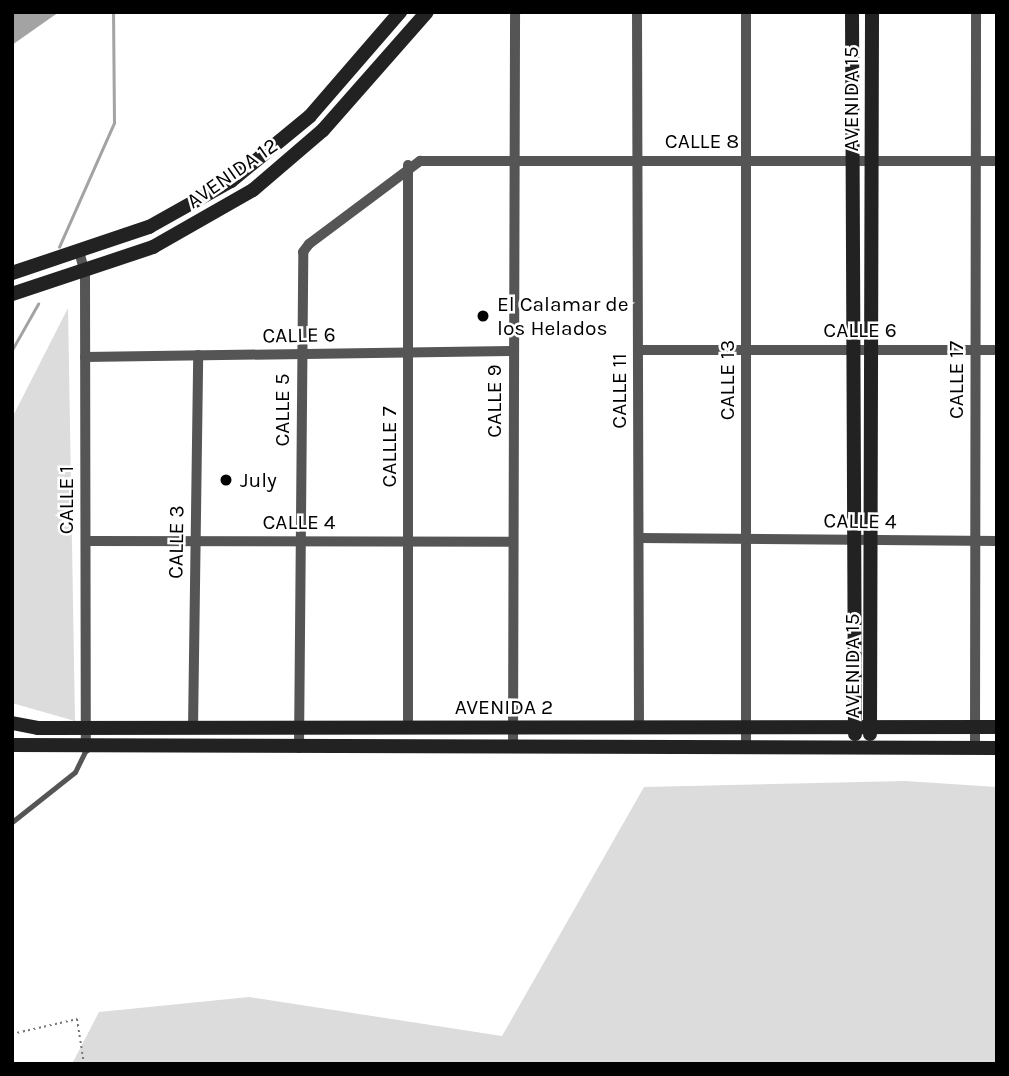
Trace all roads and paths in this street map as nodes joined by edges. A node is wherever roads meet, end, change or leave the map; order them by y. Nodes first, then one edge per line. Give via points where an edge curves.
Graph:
1 (400, 12) edge
2 (427, 12) edge
3 (514, 12) edge
4 (638, 12) edge
5 (746, 12) edge
6 (852, 12) edge
7 (872, 12) edge
8 (976, 12) edge
9 (514, 160) junction
10 (638, 160) junction
11 (746, 160) junction
12 (852, 160) junction
13 (872, 160) junction
14 (976, 161) junction
15 (997, 161) edge
16 (408, 165) junction
17 (79, 251) junction
18 (84, 270) junction
19 (12, 273) edge
20 (12, 294) edge
21 (638, 350) junction
22 (746, 350) junction
23 (852, 350) junction
24 (872, 350) junction
25 (975, 350) junction
26 (997, 350) edge
27 (514, 351) junction
28 (408, 353) junction
29 (302, 354) junction
30 (198, 355) junction
31 (85, 357) junction
32 (639, 538) junction
33 (746, 539) junction
34 (852, 540) junction
35 (873, 540) junction
36 (86, 541) junction
37 (195, 541) junction
38 (301, 541) junction
39 (975, 541) junction
40 (997, 541) edge
41 (408, 542) junction
42 (513, 542) junction
43 (12, 723) edge
44 (639, 727) junction
45 (746, 727) junction
46 (975, 727) junction
47 (997, 727) edge
48 (86, 728) junction
49 (513, 728) junction
50 (852, 728) junction
51 (873, 728) junction
52 (193, 729) junction
53 (300, 729) junction
54 (408, 729) junction
55 (12, 745) edge
56 (746, 747) junction
57 (299, 748) junction
58 (513, 748) junction
59 (863, 748) junction
60 (975, 748) junction
61 (997, 748) edge
62 (86, 749) junction
63 (12, 822) edge
64 (12, 1034) edge
65 (84, 1064) edge

1 - 17 main road, AVENIDA 12 via 310,116 231,181 149,227
2 - 18 main road, AVENIDA 12 via 323,130 263,183 153,247
3 - 9 street, CALLE 9
4 - 10 street, CALLE 11
5 - 11 street, CALLE 13
6 - 12 main road, AVENIDA 15
7 - 13 main road, AVENIDA 15
8 - 14 street, CALLE 17
9 - 10 street, CALLE 8
9 - 16 street, CALLE 8
9 - 27 street, CALLE 9
10 - 11 street, CALLE 8
10 - 21 street, CALLE 11
11 - 12 street, CALLE 8
11 - 22 street, CALLE 13
12 - 13 street, CALLE 8
12 - 23 main road, AVENIDA 15
13 - 14 street, CALLE 8
13 - 24 main road, AVENIDA 15
14 - 15 street, CALLE 8
14 - 25 street, CALLE 17
16 - 28 street, CALLLE 7
16 - 29 street, CALLE 5 via 303,252
17 - 18 street, CALLE 1
17 - 19 main road, AVENIDA 12
18 - 20 main road, AVENIDA 12
18 - 31 street, CALLE 1
21 - 22 street, CALLE 6
21 - 32 street, CALLE 11
22 - 23 street, CALLE 6
22 - 33 street, CALLE 13
23 - 24 street, CALLE 6
23 - 34 main road, AVENIDA 15
24 - 25 street, CALLE 6
24 - 35 main road, AVENIDA 15
25 - 26 street, CALLE 6
25 - 39 street, CALLE 17
27 - 28 street, CALLE 6
27 - 42 street, CALLE 9
28 - 29 street, CALLE 6
28 - 41 street, CALLLE 7
29 - 30 street, CALLE 6
29 - 38 street, CALLE 5
30 - 31 street, CALLE 6
30 - 37 street, CALLE 3
31 - 36 street, CALLE 1
32 - 33 street, CALLE 4
32 - 44 street, CALLE 11
33 - 34 street, CALLE 4
33 - 45 street, CALLE 13
34 - 35 street, CALLE 4
34 - 50 main road, AVENIDA 15
35 - 39 street, CALLE 4
35 - 51 main road, AVENIDA 15
36 - 37 street, CALLE 4
36 - 48 street, CALLE 1
37 - 38 street, CALLE 4
37 - 52 street, CALLE 3
38 - 41 street, CALLE 4
38 - 53 street, CALLE 5
39 - 40 street, CALLE 4
39 - 46 street, CALLE 17
41 - 42 street, CALLE 4
41 - 54 street, CALLLE 7
42 - 49 street, CALLE 9
43 - 48 main road, AVENIDA 2
44 - 45 main road, AVENIDA 2
44 - 49 main road, AVENIDA 2
45 - 50 main road, AVENIDA 2
45 - 56 street, CALLE 13
46 - 47 main road, AVENIDA 2
46 - 51 main road, AVENIDA 2
46 - 60 street, CALLE 17
48 - 52 main road, AVENIDA 2
48 - 62 street, CALLE 1
49 - 54 main road, AVENIDA 2
49 - 58 street, CALLE 9
50 - 51 main road, AVENIDA 2
50 - 59 main road, AVENIDA 15
51 - 59 main road, AVENIDA 15
52 - 53 main road, AVENIDA 2
53 - 54 main road, AVENIDA 2
53 - 57 street, CALLE 5
55 - 62 main road, AVENIDA 2
56 - 58 main road, AVENIDA 2
56 - 59 main road, AVENIDA 2
57 - 58 main road, AVENIDA 2
57 - 62 main road, AVENIDA 2
59 - 60 main road, AVENIDA 2
60 - 61 main road, AVENIDA 2
62 - 63 lane via 75,772
64 - 65 path via 77,1019

